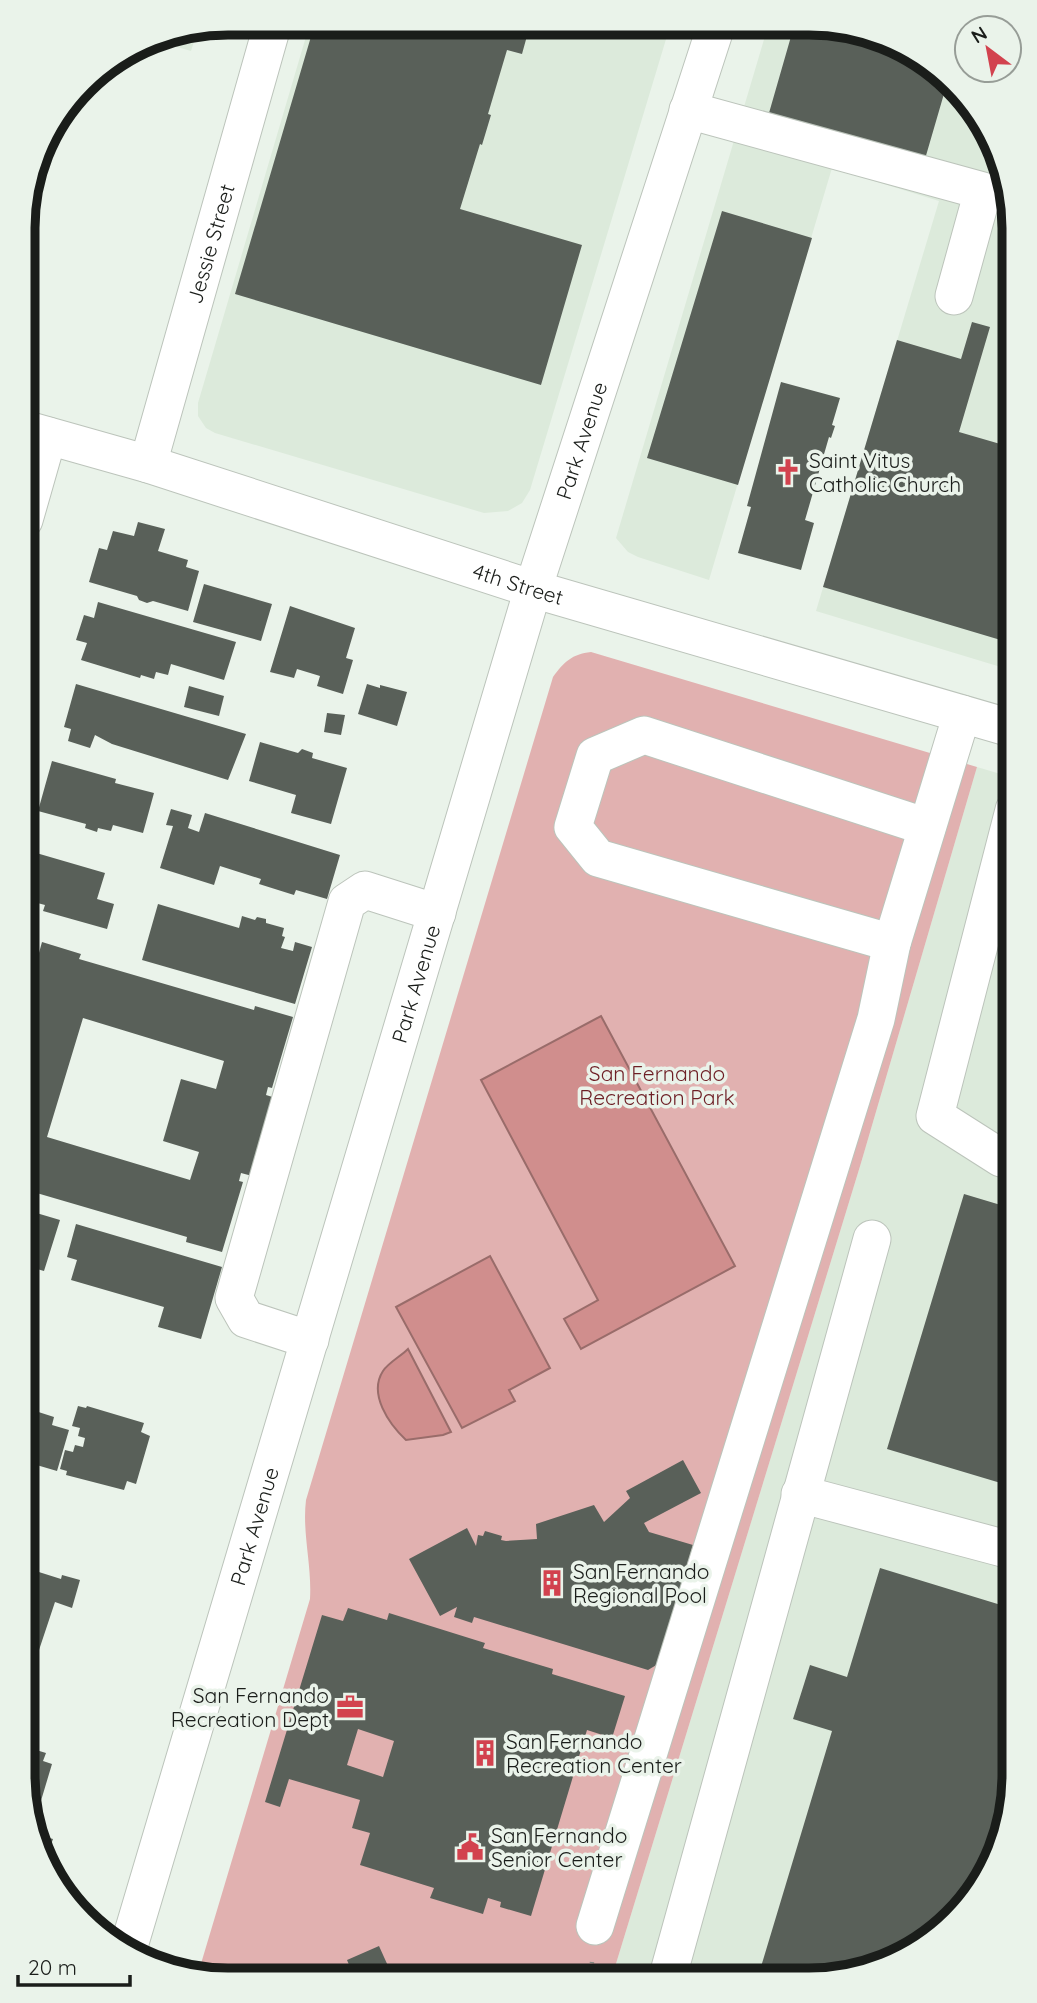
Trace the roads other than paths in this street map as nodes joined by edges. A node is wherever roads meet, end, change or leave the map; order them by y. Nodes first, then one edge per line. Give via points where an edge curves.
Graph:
1 (270, 35) edge
2 (713, 35) edge
3 (688, 110) junction
4 (954, 296) dead end
5 (36, 433) edge
6 (148, 464) junction
7 (533, 589) junction
8 (962, 714) junction
9 (1002, 726) edge
10 (927, 827) junction
11 (1002, 856) edge
12 (437, 913) junction
13 (892, 943) junction
14 (1002, 1158) edge
15 (872, 1239) dead end
16 (310, 1340) junction
17 (800, 1494) junction
18 (1002, 1548) edge
19 (595, 1926) dead end
20 (130, 1941) edge
21 (670, 1968) edge

1 - 6 street, Jessie Street
2 - 3 street, Park Avenue
3 - 4 street via 983,191
3 - 7 street, Park Avenue
5 - 6 street, 4th Street
6 - 7 street, 4th Street
7 - 8 street, 4th Street
7 - 12 street, Park Avenue
8 - 9 street, 4th Street
8 - 10 street
10 - 13 street
10 - 13 street via 644,735 595,756 573,827 598,859
11 - 14 street via 935,1116
12 - 16 street, Park Avenue
12 - 16 street via 365,890 348,902 234,1298 246,1319
13 - 19 street via 876,1019
15 - 17 street
16 - 20 street, Park Avenue
17 - 18 street
17 - 21 street

